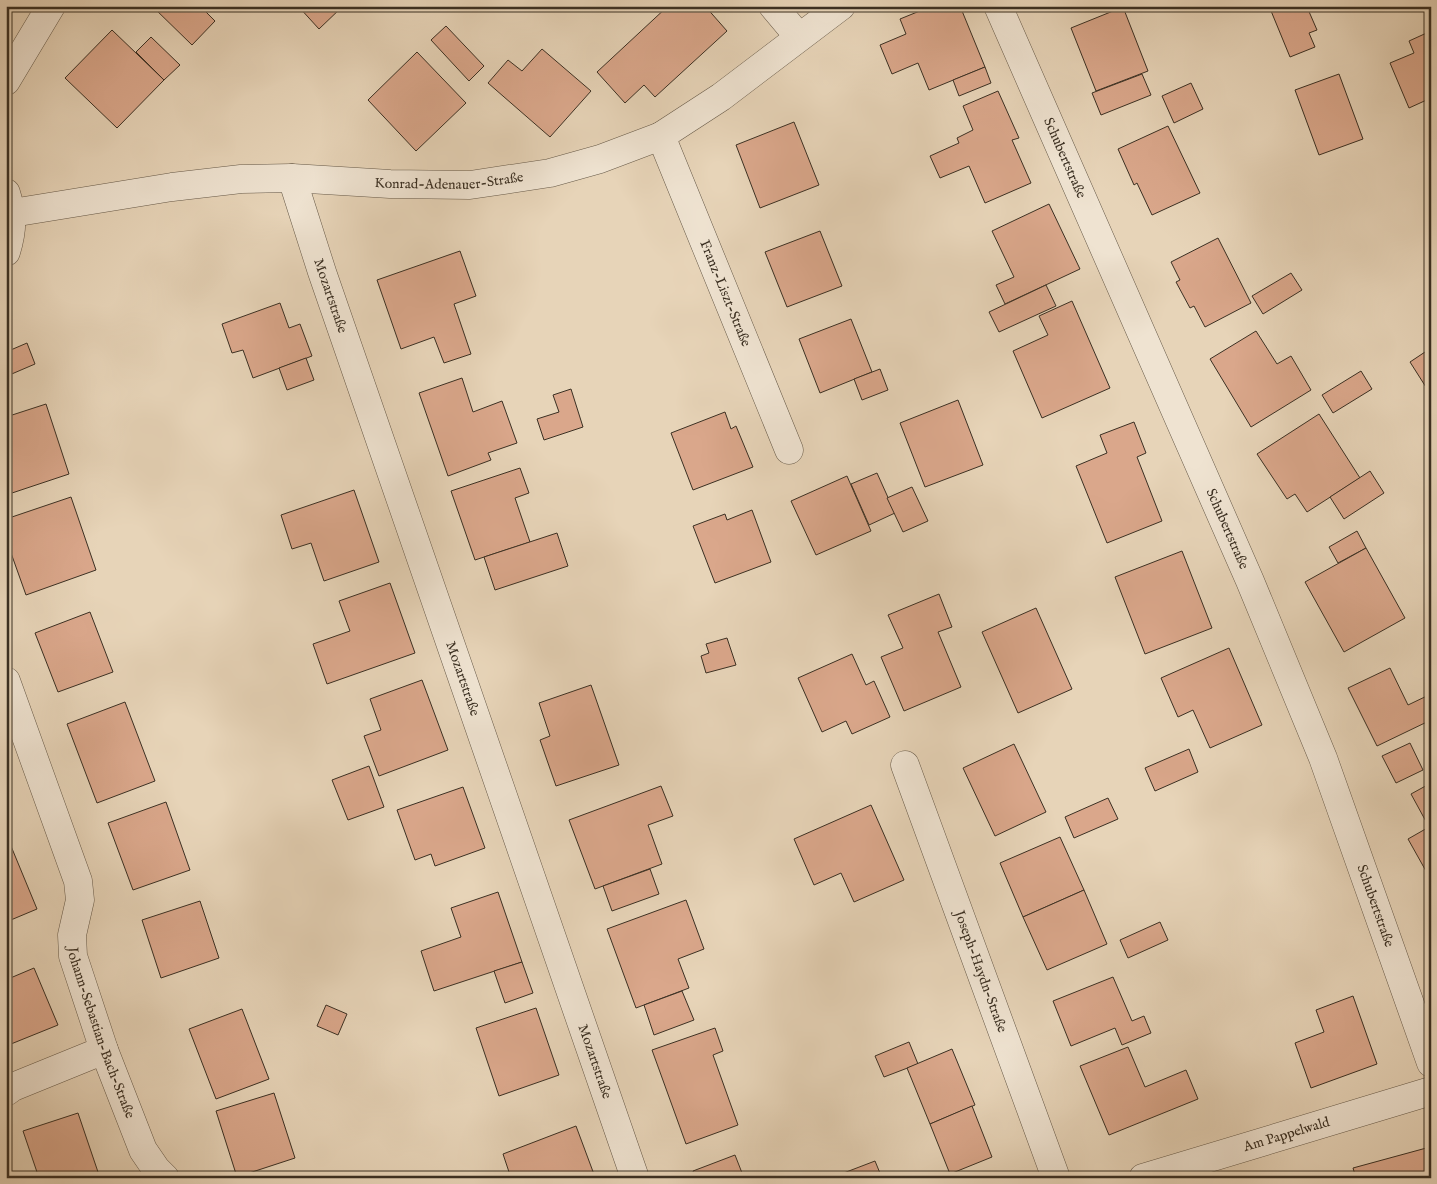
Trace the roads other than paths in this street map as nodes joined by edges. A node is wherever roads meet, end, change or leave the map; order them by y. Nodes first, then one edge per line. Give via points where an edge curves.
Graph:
1 (51, 6) edge
2 (773, 6) edge
3 (841, 6) edge
4 (998, 6) edge
5 (800, 38) junction
6 (6, 81) edge
7 (661, 136) junction
8 (292, 178) junction
9 (9, 203) edge
10 (6, 252) edge
11 (789, 450) dead end
12 (6, 682) edge
13 (905, 765) dead end
14 (104, 1050) junction
15 (1431, 1063) edge
16 (1431, 1091) edge
17 (6, 1092) edge
18 (165, 1178) edge
19 (635, 1178) edge
20 (1056, 1178) edge
21 (1143, 1178) edge

1 - 6 street
2 - 5 street
3 - 5 street, Konrad-Adenauer-Straße
4 - 15 street, Schubertstraße via 1250,581 1323,758
5 - 7 street, Konrad-Adenauer-Straße via 721,97
7 - 8 street, Konrad-Adenauer-Straße via 600,159 550,173 470,185
7 - 11 street, Franz-Liszt-Straße
8 - 9 street, Konrad-Adenauer-Straße via 241,179
8 - 19 street, Mozartstraße
9 - 10 street via 12,233
12 - 14 street, Johann-Sebastian-Bach-Straße via 78,881 80,900 72,935 73,956
13 - 20 street, Joseph-Haydn-Straße
14 - 17 street
14 - 18 street, Johann-Sebastian-Bach-Straße via 143,1150
16 - 21 street, Am Pappelwald

